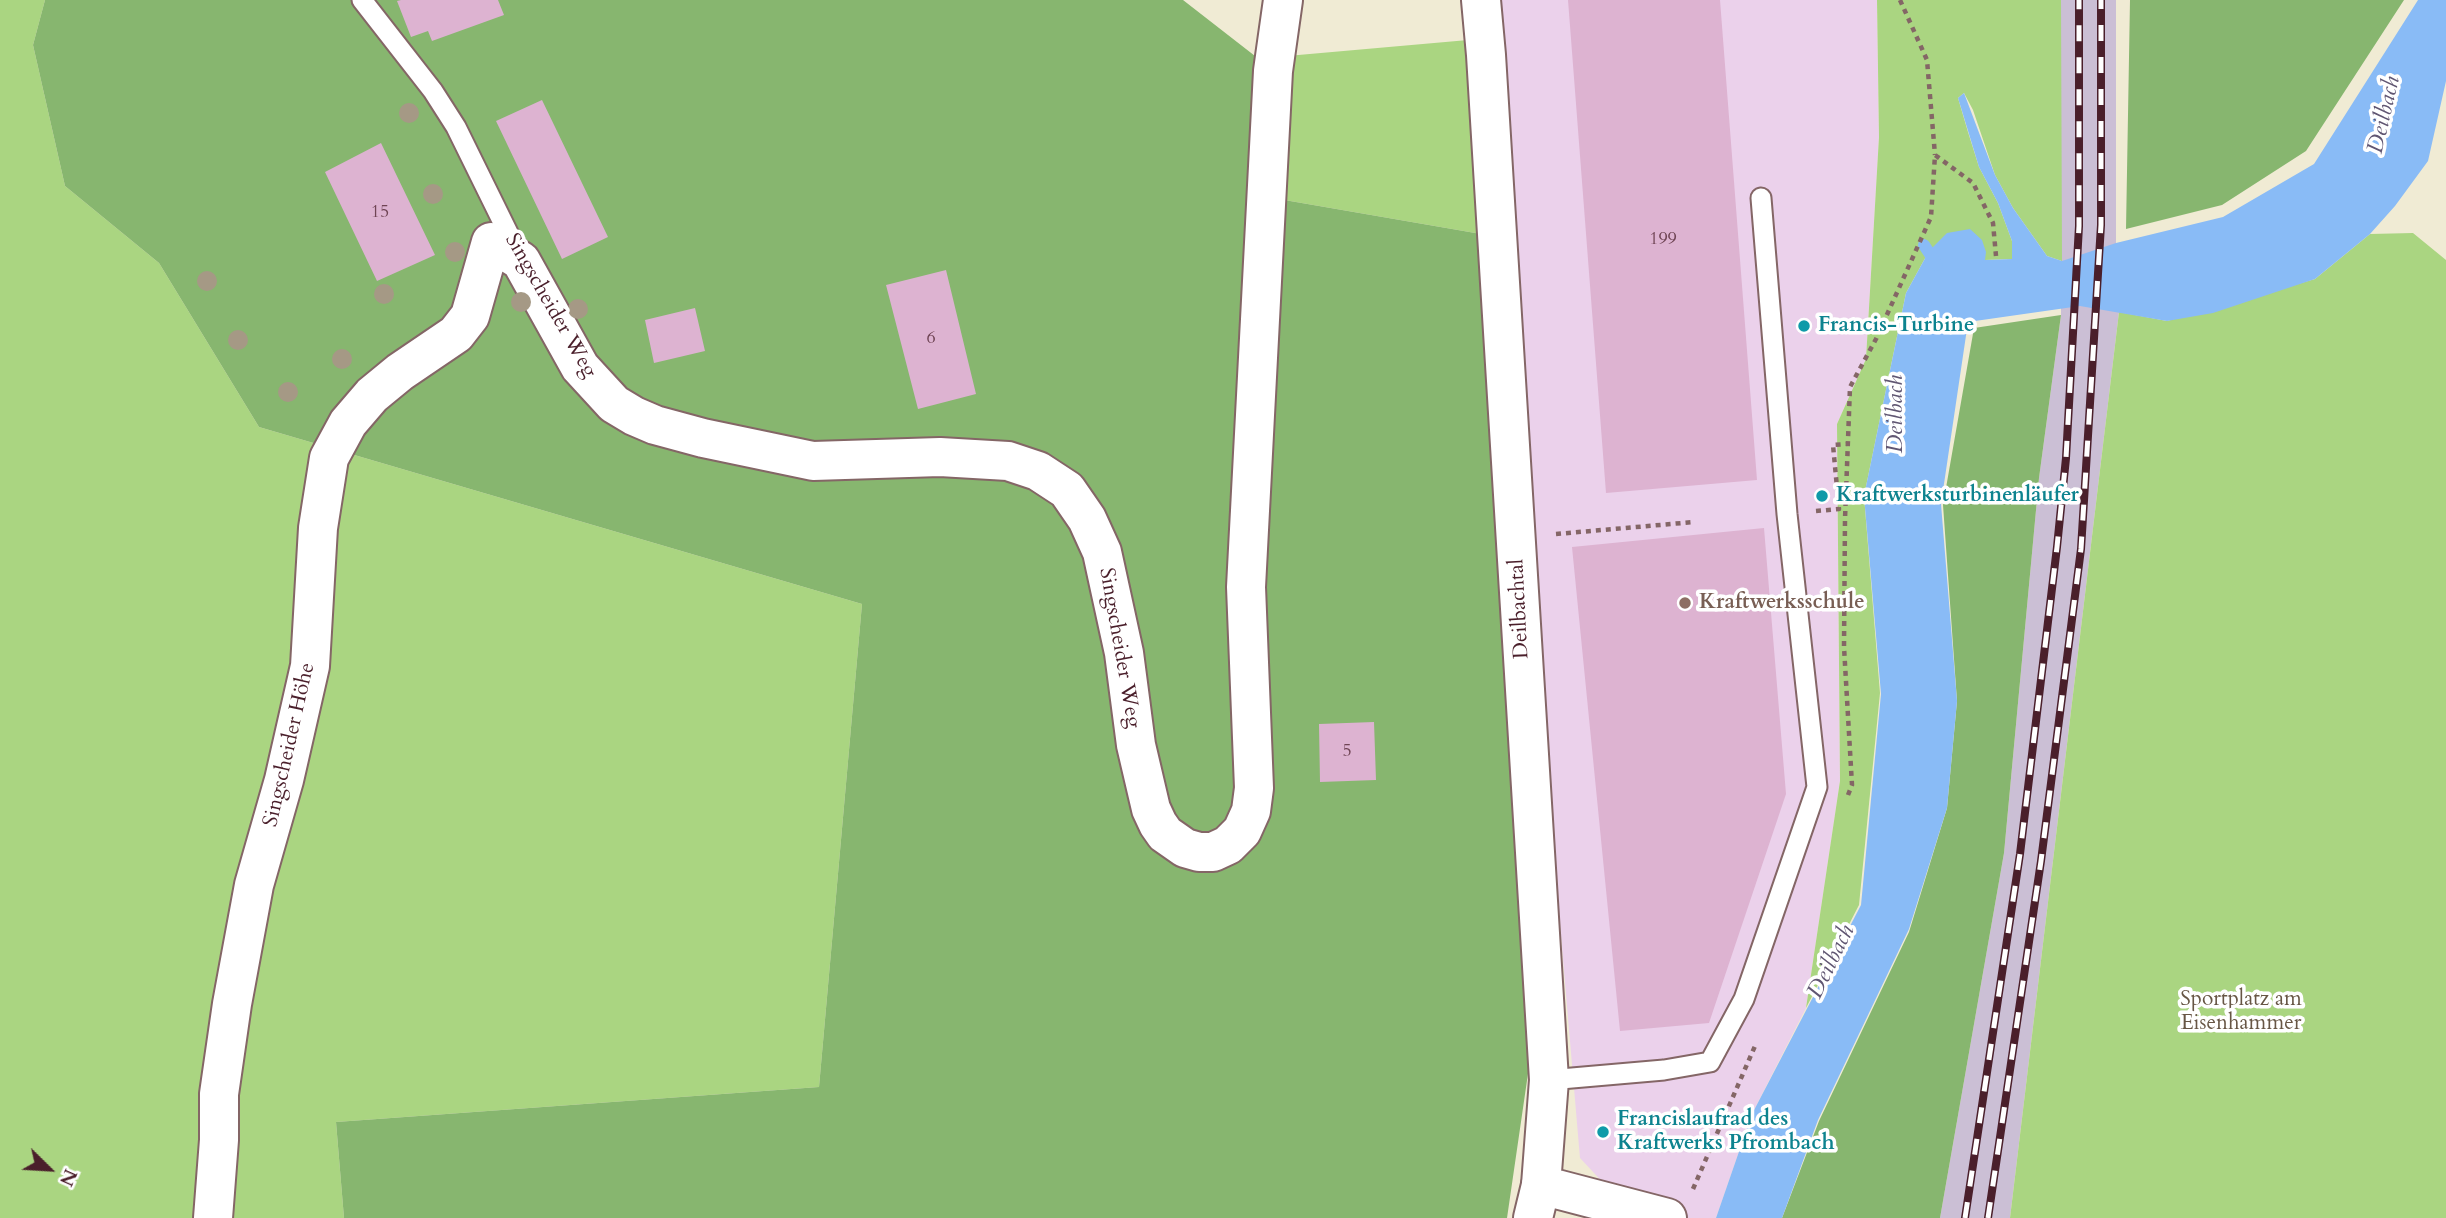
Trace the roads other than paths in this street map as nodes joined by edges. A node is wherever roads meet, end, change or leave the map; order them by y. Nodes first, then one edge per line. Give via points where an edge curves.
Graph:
1 (362, 0) edge
2 (1283, 0) edge
3 (1481, 0) edge
4 (1761, 198) dead end
5 (521, 261) junction
6 (1549, 1080) junction
7 (1537, 1201) edge
8 (213, 1218) edge
9 (1667, 1218) edge

1 - 5 lane, Singscheider Weg via 456,127
2 - 5 street, Singscheider Weg via 1273,71 1246,587 1254,788 1242,831 1213,852 1185,848 1165,834 1152,809 1136,746 1124,653 1102,552 1067,491 1038,471 1008,461 940,457 813,461 644,421 614,404 580,367
3 - 6 street, Deilbachtal
4 - 6 lane via 1787,514 1817,787 1744,999 1710,1062
5 - 8 street, Singscheider Höhe via 491,242 470,316 456,334 372,395 348,422 329,458 318,528 310,666 288,767 254,885 232,1004 219,1094
6 - 7 street, Deilbachtal
7 - 9 street via 1622,1206

